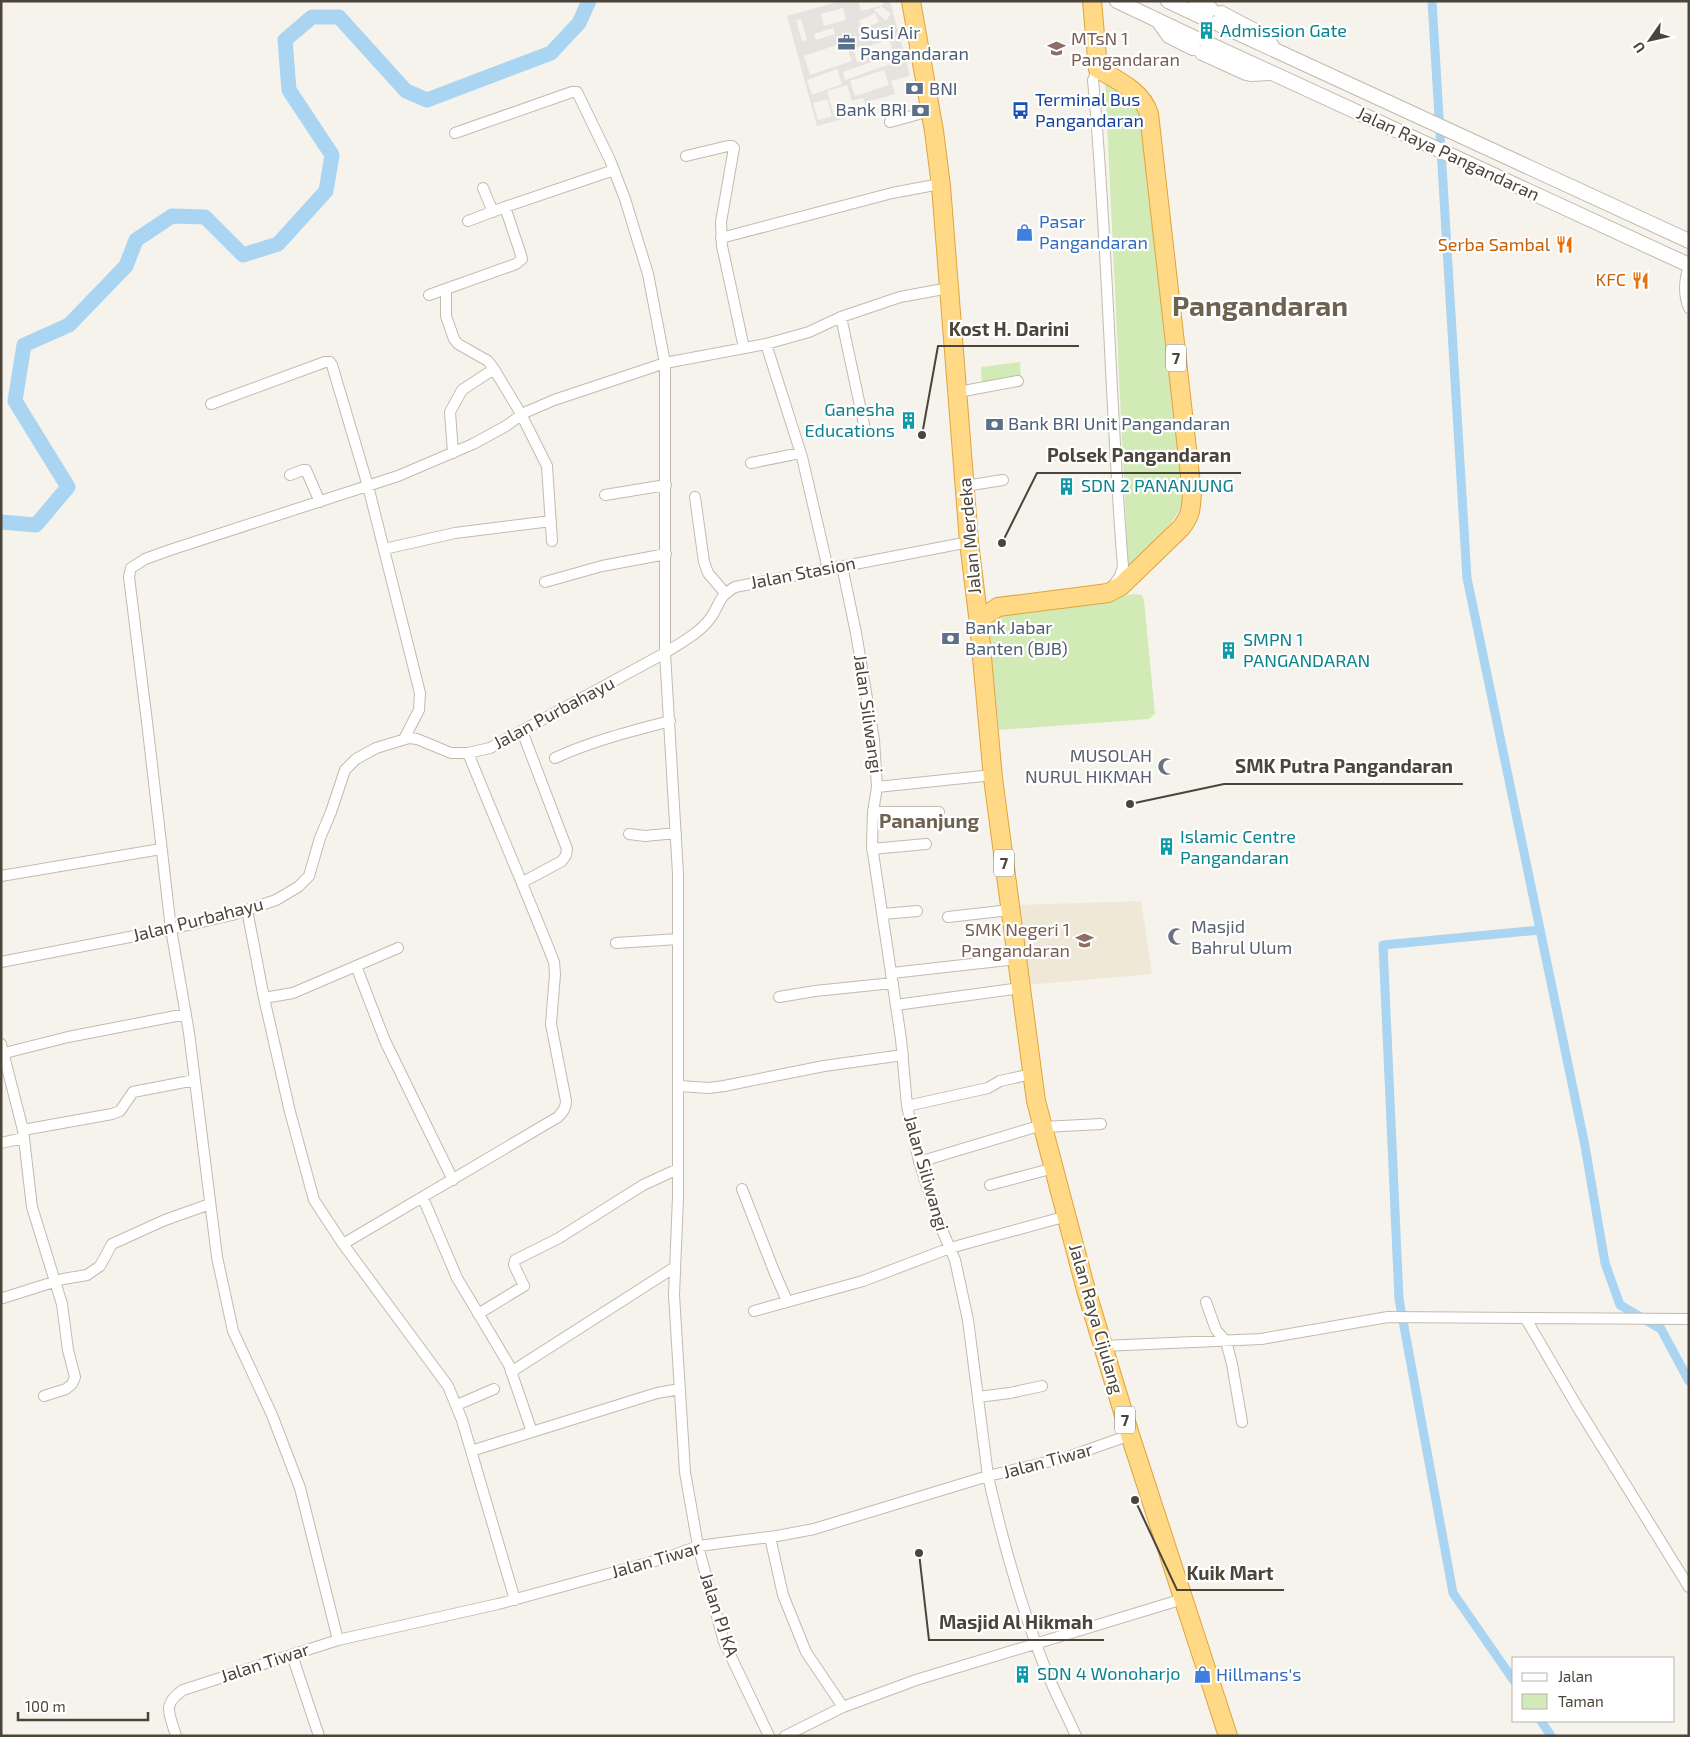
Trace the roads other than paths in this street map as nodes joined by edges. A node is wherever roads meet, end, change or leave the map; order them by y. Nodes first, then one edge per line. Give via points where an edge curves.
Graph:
1 (911, 1) edge
2 (1092, 1) edge
3 (1117, 1) edge
4 (1168, 1) edge
5 (1196, 1) edge
6 (1213, 16) junction
7 (1098, 68) junction
8 (930, 111) junction
9 (890, 122) dead end
10 (455, 132) dead end
11 (686, 156) dead end
12 (614, 170) junction
13 (940, 184) junction
14 (482, 188) dead end
15 (505, 207) junction
16 (493, 212) junction
17 (468, 221) dead end
18 (721, 238) junction
19 (1689, 241) edge
20 (1689, 266) edge
21 (949, 288) junction
22 (446, 289) junction
23 (429, 295) dead end
24 (1689, 308) edge
25 (841, 317) junction
26 (766, 344) junction
27 (744, 348) junction
28 (665, 363) junction
29 (491, 371) junction
30 (1018, 381) dead end
31 (958, 392) junction
32 (211, 404) dead end
33 (521, 414) junction
34 (865, 429) dead end
35 (452, 453) junction
36 (800, 453) junction
37 (751, 463) dead end
38 (290, 475) dead end
39 (1002, 480) dead end
40 (666, 485) junction
41 (368, 486) junction
42 (965, 486) junction
43 (606, 495) dead end
44 (695, 497) dead end
45 (320, 502) junction
46 (551, 521) junction
47 (552, 541) dead end
48 (969, 542) junction
49 (384, 549) junction
50 (666, 554) junction
51 (842, 566) junction
52 (828, 569) junction
53 (545, 582) dead end
54 (973, 587) junction
55 (725, 593) junction
56 (1108, 594) junction
57 (998, 607) junction
58 (979, 624) junction
59 (665, 653) junction
60 (670, 721) junction
61 (522, 730) junction
62 (404, 739) junction
63 (468, 753) junction
64 (555, 758) dead end
65 (992, 775) junction
66 (877, 787) junction
67 (873, 812) junction
68 (939, 812) dead end
69 (676, 832) junction
70 (629, 834) dead end
71 (926, 844) dead end
72 (161, 849) junction
73 (872, 850) junction
74 (1, 876) edge
75 (523, 882) junction
76 (247, 910) junction
77 (1010, 910) junction
78 (916, 911) dead end
79 (883, 914) junction
80 (948, 917) dead end
81 (171, 929) junction
82 (678, 940) junction
83 (616, 943) dead end
84 (398, 948) dead end
85 (1017, 959) junction
86 (1, 962) edge
87 (356, 966) junction
88 (892, 978) junction
89 (1021, 988) junction
90 (779, 997) dead end
91 (264, 998) junction
92 (896, 1005) junction
93 (186, 1014) junction
94 (2, 1050) edge
95 (903, 1054) junction
96 (1032, 1074) junction
97 (194, 1080) junction
98 (678, 1086) junction
99 (1036, 1100) joint
100 (907, 1106) junction
101 (1100, 1124) dead end
102 (1042, 1126) junction
103 (24, 1134) junction
104 (1, 1143) edge
105 (919, 1162) junction
106 (1054, 1168) junction
107 (678, 1169) junction
108 (453, 1180) junction
109 (990, 1185) dead end
110 (742, 1189) dead end
111 (423, 1198) junction
112 (210, 1204) junction
113 (1066, 1216) junction
114 (343, 1244) junction
115 (950, 1248) junction
116 (675, 1267) junction
117 (56, 1282) junction
118 (3, 1298) dead end
119 (787, 1302) junction
120 (1206, 1302) dead end
121 (754, 1310) dead end
122 (478, 1314) junction
123 (1526, 1319) junction
124 (1689, 1319) edge
125 (1226, 1341) junction
126 (1103, 1346) junction
127 (511, 1372) junction
128 (1042, 1386) dead end
129 (680, 1388) junction
130 (494, 1389) dead end
131 (44, 1396) dead end
132 (978, 1397) junction
133 (457, 1404) junction
134 (1242, 1422) dead end
135 (532, 1432) junction
136 (1130, 1435) junction
137 (471, 1451) junction
138 (988, 1476) junction
139 (770, 1537) junction
140 (698, 1546) junction
141 (1689, 1587) edge
142 (1184, 1599) junction
143 (515, 1600) junction
144 (338, 1640) junction
145 (1036, 1643) junction
146 (292, 1655) junction
147 (843, 1707) junction
148 (176, 1736) edge
149 (319, 1736) edge
150 (769, 1736) edge
151 (785, 1736) edge
152 (1076, 1736) edge
153 (1228, 1736) edge

1 - 8 highway, Jalan Merdeka / 7
2 - 7 highway
3 - 20 street, Jalan Raya Pangandaran via 1157,20 1169,36 1200,45 1246,73 1270,72
4 - 6 street
5 - 6 street
6 - 19 street, Jalan Raya Pangandaran via 1263,35 1278,52
7 - 56 street via 1093,80 1123,567
7 - 56 highway, 7 via 1136,94 1149,114 1192,493 1189,518 1181,528 1121,586
8 - 9 street
8 - 13 highway, Jalan Merdeka / 7
10 - 12 street, Jalan PJ KA via 575,92
11 - 18 street via 728,146 734,148
12 - 15 street
12 - 28 street, Jalan PJ KA via 648,274
13 - 18 street via 892,193
13 - 21 highway, Jalan Merdeka / 7
14 - 16 street
15 - 16 street
15 - 22 street via 521,255 520,261
16 - 17 street
18 - 27 street
20 - 24 street via 1685,292
21 - 25 street via 900,298
21 - 31 highway, Jalan Merdeka / 7
22 - 23 street
22 - 29 street via 446,316 454,339 488,361
25 - 26 street via 809,332
25 - 34 street
26 - 27 street
26 - 36 street
27 - 28 street
28 - 33 street
28 - 40 street, Jalan PJ KA
29 - 33 street
29 - 35 street via 462,390 450,412
30 - 31 street
31 - 42 highway, Jalan Merdeka / 7
32 - 41 street via 330,362
33 - 35 street via 493,434
33 - 46 street via 547,466
35 - 41 street
36 - 37 street
36 - 52 street
38 - 45 street via 306,470
39 - 42 street
40 - 43 street
40 - 50 street, Jalan PJ KA
41 - 45 street
41 - 49 street
42 - 48 highway, Jalan Merdeka / 7
44 - 55 street via 704,562
45 - 72 street via 170,550 131,568 129,577
46 - 47 street
46 - 49 street via 456,534
48 - 51 street, Jalan Stasion
48 - 54 highway, Jalan Merdeka / 7
49 - 62 street via 421,698 419,710
50 - 53 street via 602,566
50 - 59 street, Jalan PJ KA
51 - 52 street, Jalan Stasion
51 - 66 street, Jalan Siliwangi via 874,740
52 - 55 street, Jalan Stasion via 734,587
54 - 57 highway
54 - 58 highway, Jalan Merdeka / 7
55 - 59 street via 701,629
56 - 57 highway, 7
57 - 58 highway via 983,617
58 - 65 highway, Jalan Merdeka / 7
59 - 60 street, Jalan PJ KA
59 - 61 street, Jalan Purbahayu
60 - 64 street
60 - 69 street, Jalan PJ KA
61 - 63 street, Jalan Purbahayu via 490,748
61 - 75 street via 567,848 562,860
62 - 63 street, Jalan Purbahayu via 417,739 451,753
62 - 76 street, Jalan Purbahayu via 376,748 356,759 345,770 309,876 276,900
63 - 75 street
65 - 66 street
65 - 77 highway, Jalan Merdeka / 7
66 - 67 street, Jalan Siliwangi
67 - 68 street
67 - 73 street, Jalan Siliwangi
69 - 70 street via 644,836
69 - 82 street, Jalan PJ KA
71 - 73 street
72 - 74 street
72 - 81 street
73 - 79 street, Jalan Siliwangi
75 - 108 street via 555,968 551,1024 566,1106 558,1117
76 - 81 street, Jalan Purbahayu
76 - 91 street
77 - 80 street
77 - 85 highway, Jalan Merdeka / 7
78 - 79 street
79 - 88 street, Jalan Siliwangi
81 - 86 street, Jalan Purbahayu
81 - 93 street
82 - 83 street
82 - 98 street, Jalan PJ KA
84 - 87 street
85 - 88 street
85 - 89 highway, Jalan Merdeka / 7
87 - 91 street via 293,993
87 - 108 street via 385,1041
88 - 90 street
88 - 92 street, Jalan Siliwangi
89 - 92 street
89 - 96 highway, Jalan Merdeka / 7
91 - 114 street via 310,1190 319,1210
92 - 95 street, Jalan Siliwangi
93 - 94 street
93 - 97 street
94 - 103 street
95 - 98 street via 724,1086
95 - 100 street, Jalan Siliwangi
96 - 99 highway, Jalan Merdeka / 7
96 - 100 street via 1000,1081 988,1088
97 - 103 street via 133,1092 120,1111 112,1114
97 - 112 street
98 - 107 street, Jalan PJ KA
99 - 102 highway, Jalan Raya Cijulang / 7
100 - 105 street, Jalan Siliwangi
101 - 102 street
102 - 105 street
102 - 106 highway, Jalan Raya Cijulang / 7
103 - 104 street
103 - 117 street via 32,1207
105 - 115 street, Jalan Siliwangi
106 - 109 street
106 - 113 highway, Jalan Raya Cijulang / 7
107 - 116 street, Jalan PJ KA
107 - 122 street via 643,1185 559,1238 515,1260 514,1265 524,1286
108 - 111 street
110 - 119 street
111 - 114 street
111 - 122 street via 456,1276
112 - 117 street via 112,1244 100,1266 87,1275
112 - 144 street via 217,1257 233,1331 272,1415 300,1488
113 - 115 street
113 - 126 highway, Jalan Raya Cijulang / 7
114 - 133 street via 442,1376
115 - 119 street via 877,1276
115 - 132 street, Jalan Siliwangi via 968,1320
116 - 127 street
116 - 129 street, Jalan PJ KA
117 - 118 street
117 - 131 street via 75,1377 66,1389
119 - 121 street
120 - 125 street via 1216,1330
122 - 127 street
123 - 124 street
123 - 125 street via 1388,1317 1261,1339
123 - 141 street
125 - 126 street
125 - 134 street
126 - 136 highway, Jalan Raya Cijulang / 7
127 - 135 street
128 - 132 street
129 - 135 street
129 - 140 street, Jalan PJ KA via 685,1472
130 - 133 street
132 - 138 street, Jalan Siliwangi
133 - 137 street
135 - 137 street
136 - 138 street, Jalan Tiwar via 1068,1457
136 - 142 highway, Jalan Raya Cijulang / 7
137 - 143 street
138 - 139 street, Jalan Tiwar via 814,1529
138 - 145 street, Jalan Siliwangi via 1019,1595
139 - 140 street, Jalan Tiwar
139 - 147 street via 782,1589 806,1652
140 - 143 street, Jalan Tiwar
140 - 150 street, Jalan PJ KA via 724,1642
142 - 145 street
142 - 153 highway, Jalan Raya Cijulang / 7
143 - 144 street, Jalan Tiwar
144 - 146 street, Jalan Tiwar
145 - 147 street via 916,1680
145 - 152 street, Jalan Siliwangi
146 - 148 street, Jalan Tiwar via 183,1690 173,1697 168,1708
146 - 149 street
147 - 151 street

